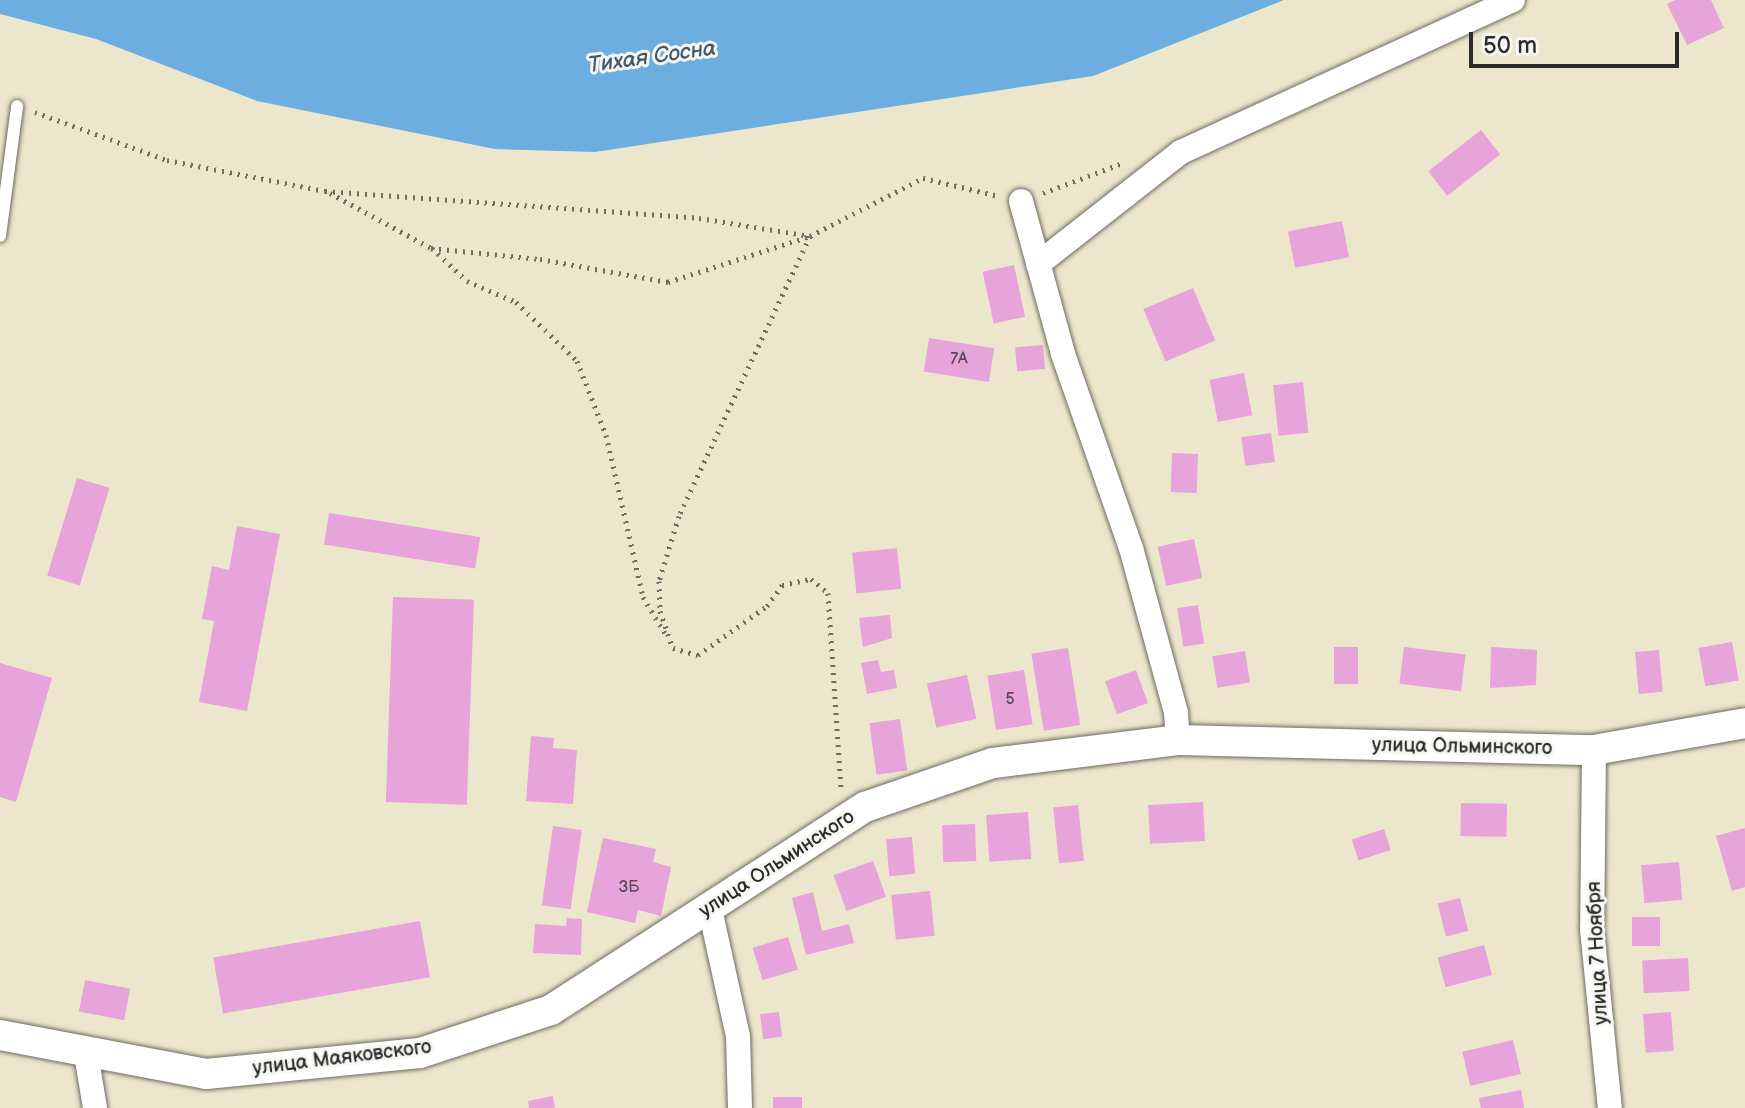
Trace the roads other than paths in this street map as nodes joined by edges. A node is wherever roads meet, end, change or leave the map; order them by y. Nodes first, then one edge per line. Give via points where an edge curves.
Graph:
1 (1513, 0) edge
2 (17, 106) road end
3 (1021, 201) road end
4 (0, 236) edge
5 (1038, 264) junction
6 (1745, 723) edge
7 (1178, 740) junction
8 (1594, 750) junction
9 (710, 909) junction
10 (663, 941) joint
11 (0, 1035) edge
12 (86, 1054) junction
13 (95, 1108) edge
14 (740, 1108) edge
15 (1610, 1108) edge

1 - 5 street via 1181,152
2 - 4 lane
3 - 5 street
5 - 7 street via 1063,354 1131,548 1176,713
6 - 8 street, улица Ольминского
7 - 8 street, улица Ольминского
7 - 9 street, улица Ольминского via 993,763 865,807
8 - 15 street, улица 7 Ноября via 1592,929
9 - 10 street, улица Ольминского
9 - 14 street via 738,1036
10 - 12 street, улица Маяковского via 551,1010 420,1053 206,1074
11 - 12 street, улица Маяковского
12 - 13 street

